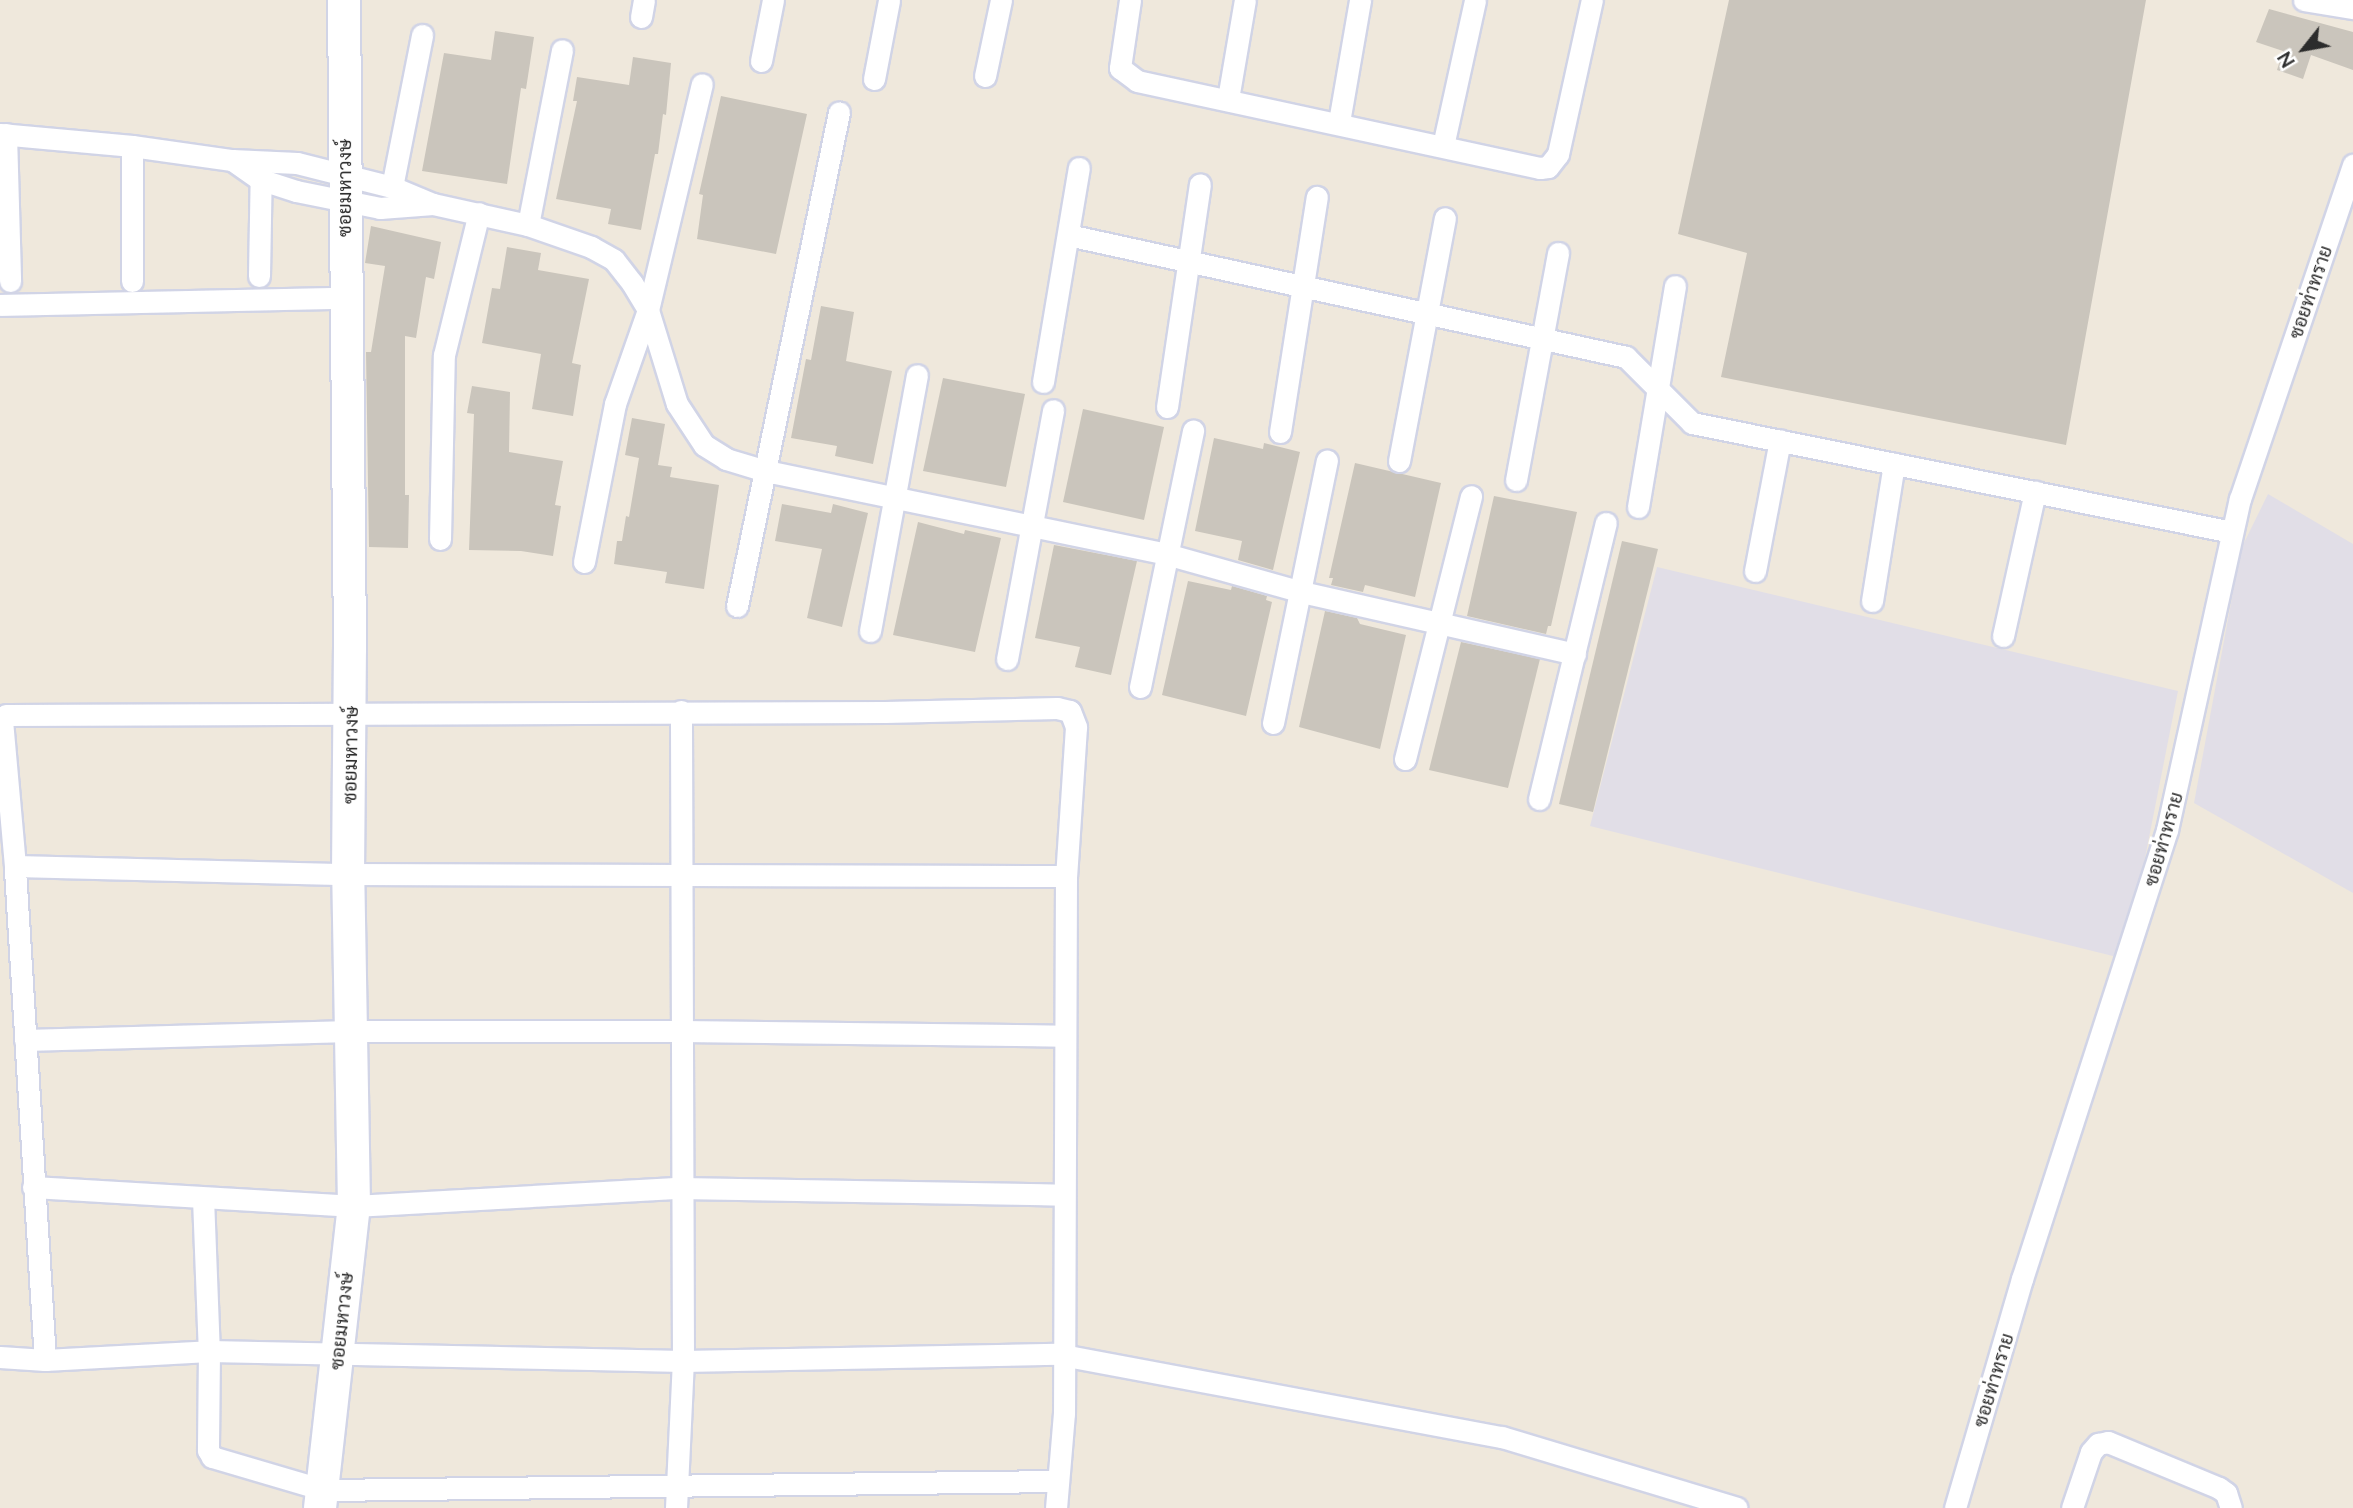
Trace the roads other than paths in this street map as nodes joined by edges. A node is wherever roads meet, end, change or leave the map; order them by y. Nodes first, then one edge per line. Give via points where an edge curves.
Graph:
1 (344, 0) edge
2 (773, 0) edge
3 (889, 0) edge
4 (1001, 0) edge
5 (1130, 0) edge
6 (1245, 0) edge
7 (1360, 0) edge
8 (1475, 0) edge
9 (1592, 0) edge
10 (2304, 0) edge
11 (2353, 8) edge
12 (422, 35) dead end
13 (562, 50) dead end
14 (761, 61) dead end
15 (985, 76) dead end
16 (874, 79) dead end
17 (702, 84) dead end
18 (1228, 99) junction
19 (839, 112) dead end
20 (1339, 122) junction
21 (3, 134) edge
22 (132, 146) junction
23 (1443, 146) junction
24 (2353, 165) edge
25 (1079, 168) dead end
26 (261, 169) junction
27 (1200, 184) dead end
28 (344, 187) junction
29 (392, 187) junction
30 (1317, 197) dead end
31 (432, 204) junction
32 (478, 213) junction
33 (1445, 218) dead end
34 (528, 225) junction
35 (1068, 235) junction
36 (1558, 253) dead end
37 (1189, 261) junction
38 (259, 276) dead end
39 (10, 281) dead end
40 (132, 281) dead end
41 (1303, 286) junction
42 (1675, 286) dead end
43 (345, 298) junction
44 (0, 305) edge
45 (648, 310) junction
46 (1427, 313) junction
47 (1542, 339) junction
48 (917, 376) dead end
49 (1042, 382) dead end
50 (1658, 389) junction
51 (1167, 407) dead end
52 (1054, 410) dead end
53 (1194, 430) dead end
54 (1280, 432) dead end
55 (1780, 440) junction
56 (1327, 460) dead end
57 (1399, 461) dead end
58 (1895, 464) junction
59 (766, 471) junction
60 (1516, 480) dead end
61 (2035, 492) junction
62 (894, 495) junction
63 (1471, 496) dead end
64 (1638, 507) dead end
65 (1606, 523) dead end
66 (1032, 525) junction
67 (2232, 532) junction
68 (440, 539) dead end
69 (1166, 554) junction
70 (584, 562) dead end
71 (1755, 571) dead end
72 (1302, 592) junction
73 (1871, 601) dead end
74 (737, 606) dead end
75 (1441, 623) junction
76 (870, 631) dead end
77 (2003, 636) dead end
78 (1575, 654) junction
79 (1007, 659) dead end
80 (1140, 687) dead end
81 (351, 712) junction
82 (681, 712) junction
83 (1272, 723) dead end
84 (1405, 759) dead end
85 (1539, 799) dead end
86 (15, 866) junction
87 (681, 873) junction
88 (348, 874) junction
89 (1066, 876) junction
90 (350, 1031) junction
91 (681, 1031) junction
92 (1063, 1036) junction
93 (25, 1040) junction
94 (33, 1187) junction
95 (680, 1188) junction
96 (1063, 1195) junction
97 (202, 1198) junction
98 (354, 1206) junction
99 (209, 1351) junction
100 (1061, 1355) junction
101 (337, 1356) junction
102 (0, 1357) edge
103 (45, 1360) junction
104 (683, 1361) junction
105 (1055, 1481) junction
106 (676, 1497) edge
107 (322, 1499) edge
108 (1056, 1508) edge
109 (1737, 1508) edge
110 (1955, 1508) edge
111 (2072, 1508) edge
112 (2231, 1508) edge

1 - 28 street, ซอยมหาวงษ์
2 - 14 street
3 - 16 street
4 - 15 street
5 - 18 street via 1120,68 1137,81
6 - 18 street
7 - 20 street
8 - 23 street
9 - 23 street via 1554,162 1541,168
10 - 11 street
12 - 29 street
13 - 34 street
17 - 45 street
18 - 20 street
19 - 59 street
20 - 23 street
21 - 22 street
21 - 39 street
22 - 26 street via 232,160
22 - 40 street
24 - 67 street, ซอยท่าทราย
25 - 35 street
26 - 28 street
26 - 38 street
27 - 37 street
28 - 29 street
28 - 31 street via 380,208
28 - 43 street, ซอยมหาวงษ์
29 - 31 street
30 - 41 street
31 - 32 street
32 - 34 street
32 - 68 street via 444,355
33 - 46 street
34 - 45 street via 614,260
35 - 37 street
35 - 49 street
36 - 47 street
37 - 41 street
37 - 51 street
41 - 46 street
41 - 54 street
42 - 50 street
43 - 44 street
43 - 81 street, ซอยมหาวงษ์
45 - 59 street via 688,425 704,445 726,459
45 - 70 street via 615,404
46 - 47 street
46 - 57 street
47 - 50 street via 1626,357
47 - 60 street
48 - 62 street
50 - 55 street via 1692,422
50 - 64 street
52 - 66 street
53 - 69 street
55 - 58 street
55 - 71 street
56 - 72 street
58 - 61 street
58 - 73 street
59 - 62 street
59 - 74 street
61 - 67 street
61 - 77 street
62 - 66 street
62 - 76 street
63 - 75 street
65 - 78 street
66 - 69 street
66 - 79 street
67 - 110 street, ซอยท่าทราย via 2167,830 2022,1279
69 - 72 street
69 - 80 street
72 - 75 street
72 - 83 street
75 - 78 street
75 - 84 street
78 - 85 street
81 - 82 street
81 - 86 street via 6,715 2,720
81 - 88 street, ซอยมหาวงษ์
82 - 87 street
82 - 89 street via 1070,711 1076,727
86 - 88 street
86 - 93 street
87 - 88 street
87 - 89 street
87 - 91 street
88 - 90 street, ซอยมหาวงษ์
89 - 92 street
90 - 91 street
90 - 93 street
90 - 98 street, ซอยมหาวงษ์
91 - 92 street
91 - 95 street
92 - 96 street
93 - 94 street
94 - 97 street
94 - 103 street
95 - 96 street
95 - 98 street
95 - 104 street
96 - 100 street
97 - 98 street
97 - 99 street
98 - 101 street, ซอยมหาวงษ์
99 - 101 street
99 - 103 street
99 - 107 street via 208,1450 212,1457
100 - 104 street
100 - 105 street
100 - 109 street via 1502,1437
101 - 104 street
101 - 107 street, ซอยมหาวงษ์
102 - 103 street
104 - 106 street
105 - 106 street
105 - 108 street
106 - 107 street
111 - 112 street via 2091,1452 2108,1442 2219,1488

